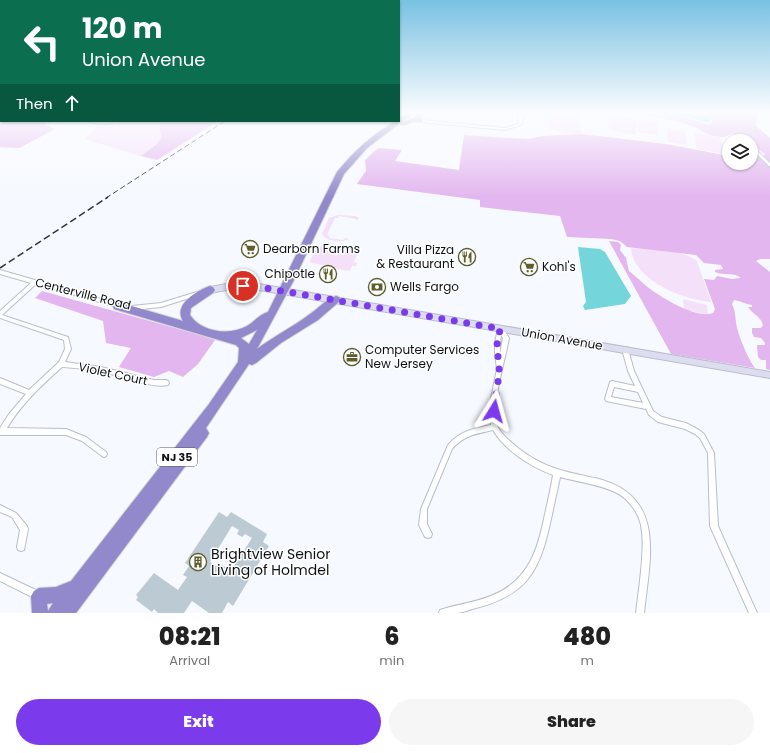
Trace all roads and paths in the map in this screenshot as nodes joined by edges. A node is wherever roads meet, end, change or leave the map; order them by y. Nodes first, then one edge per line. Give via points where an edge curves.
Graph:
1 (371, 141) edge
2 (376, 141) edge
3 (758, 153) edge
4 (770, 165) edge
5 (0, 272) edge
6 (35, 282) junction
7 (210, 290) junction
8 (287, 292) junction
9 (323, 298) junction
10 (336, 300) junction
11 (118, 306) junction
12 (322, 309) junction
13 (274, 310) junction
14 (0, 315) edge
15 (501, 329) junction
16 (201, 331) junction
17 (214, 334) junction
18 (625, 349) junction
19 (247, 363) junction
20 (61, 364) junction
21 (770, 375) edge
22 (0, 381) edge
23 (166, 383) dead end
24 (640, 390) junction
25 (30, 393) junction
26 (648, 407) junction
27 (494, 427) junction
28 (1, 432) edge
29 (104, 454) dead end
30 (557, 473) junction
31 (0, 508) edge
32 (428, 534) dead end
33 (21, 547) dead end
34 (0, 577) edge
35 (77, 585) junction
36 (39, 596) junction
37 (40, 613) edge
38 (55, 613) edge
39 (66, 613) edge
40 (443, 613) edge
41 (640, 613) edge
42 (753, 613) edge

1 - 8 highway, NJ 35 via 359,150 340,174
2 - 8 highway, NJ 35 via 363,153 342,183
3 - 4 street
5 - 6 street, Centerville Road
6 - 11 street, Centerville Road
6 - 14 street
7 - 8 street, Centerville Road via 243,286
7 - 11 street, Centerville Road via 161,305 130,308
7 - 16 highway via 191,301 184,313 188,322
8 - 9 street, Union Avenue
8 - 13 highway, NJ 35
8 - 19 highway, NJ 35 via 274,324
9 - 10 street, Union Avenue
9 - 12 highway via 325,302
10 - 12 highway
10 - 15 street, Union Avenue
11 - 16 highway
12 - 19 highway
13 - 17 highway via 256,327 246,332 231,335
13 - 19 highway, NJ 35
14 - 20 street via 66,340 68,349
15 - 18 street, Union Avenue
15 - 27 street via 506,338 499,371
16 - 17 highway
17 - 19 highway via 244,346
18 - 21 street, Union Avenue
18 - 24 street
19 - 35 highway, NJ 35
19 - 39 highway, NJ 35 via 224,405
20 - 23 street, Violet Court via 101,370 154,383
20 - 25 street
22 - 25 street
24 - 26 street
24 - 26 street via 612,384 608,399
25 - 28 street
26 - 42 street via 660,420 692,428 702,436 707,445 712,457 714,526
27 - 30 street via 515,450 538,465
27 - 32 street via 466,433 450,447 424,509 423,525
28 - 29 street via 66,432 84,439
30 - 40 street via 542,546 526,576 497,598
30 - 41 street via 612,486 628,497 640,512 646,537
31 - 33 street via 14,514 24,529
34 - 36 street
35 - 36 highway via 61,594
35 - 38 highway, NJ 35
36 - 37 highway

